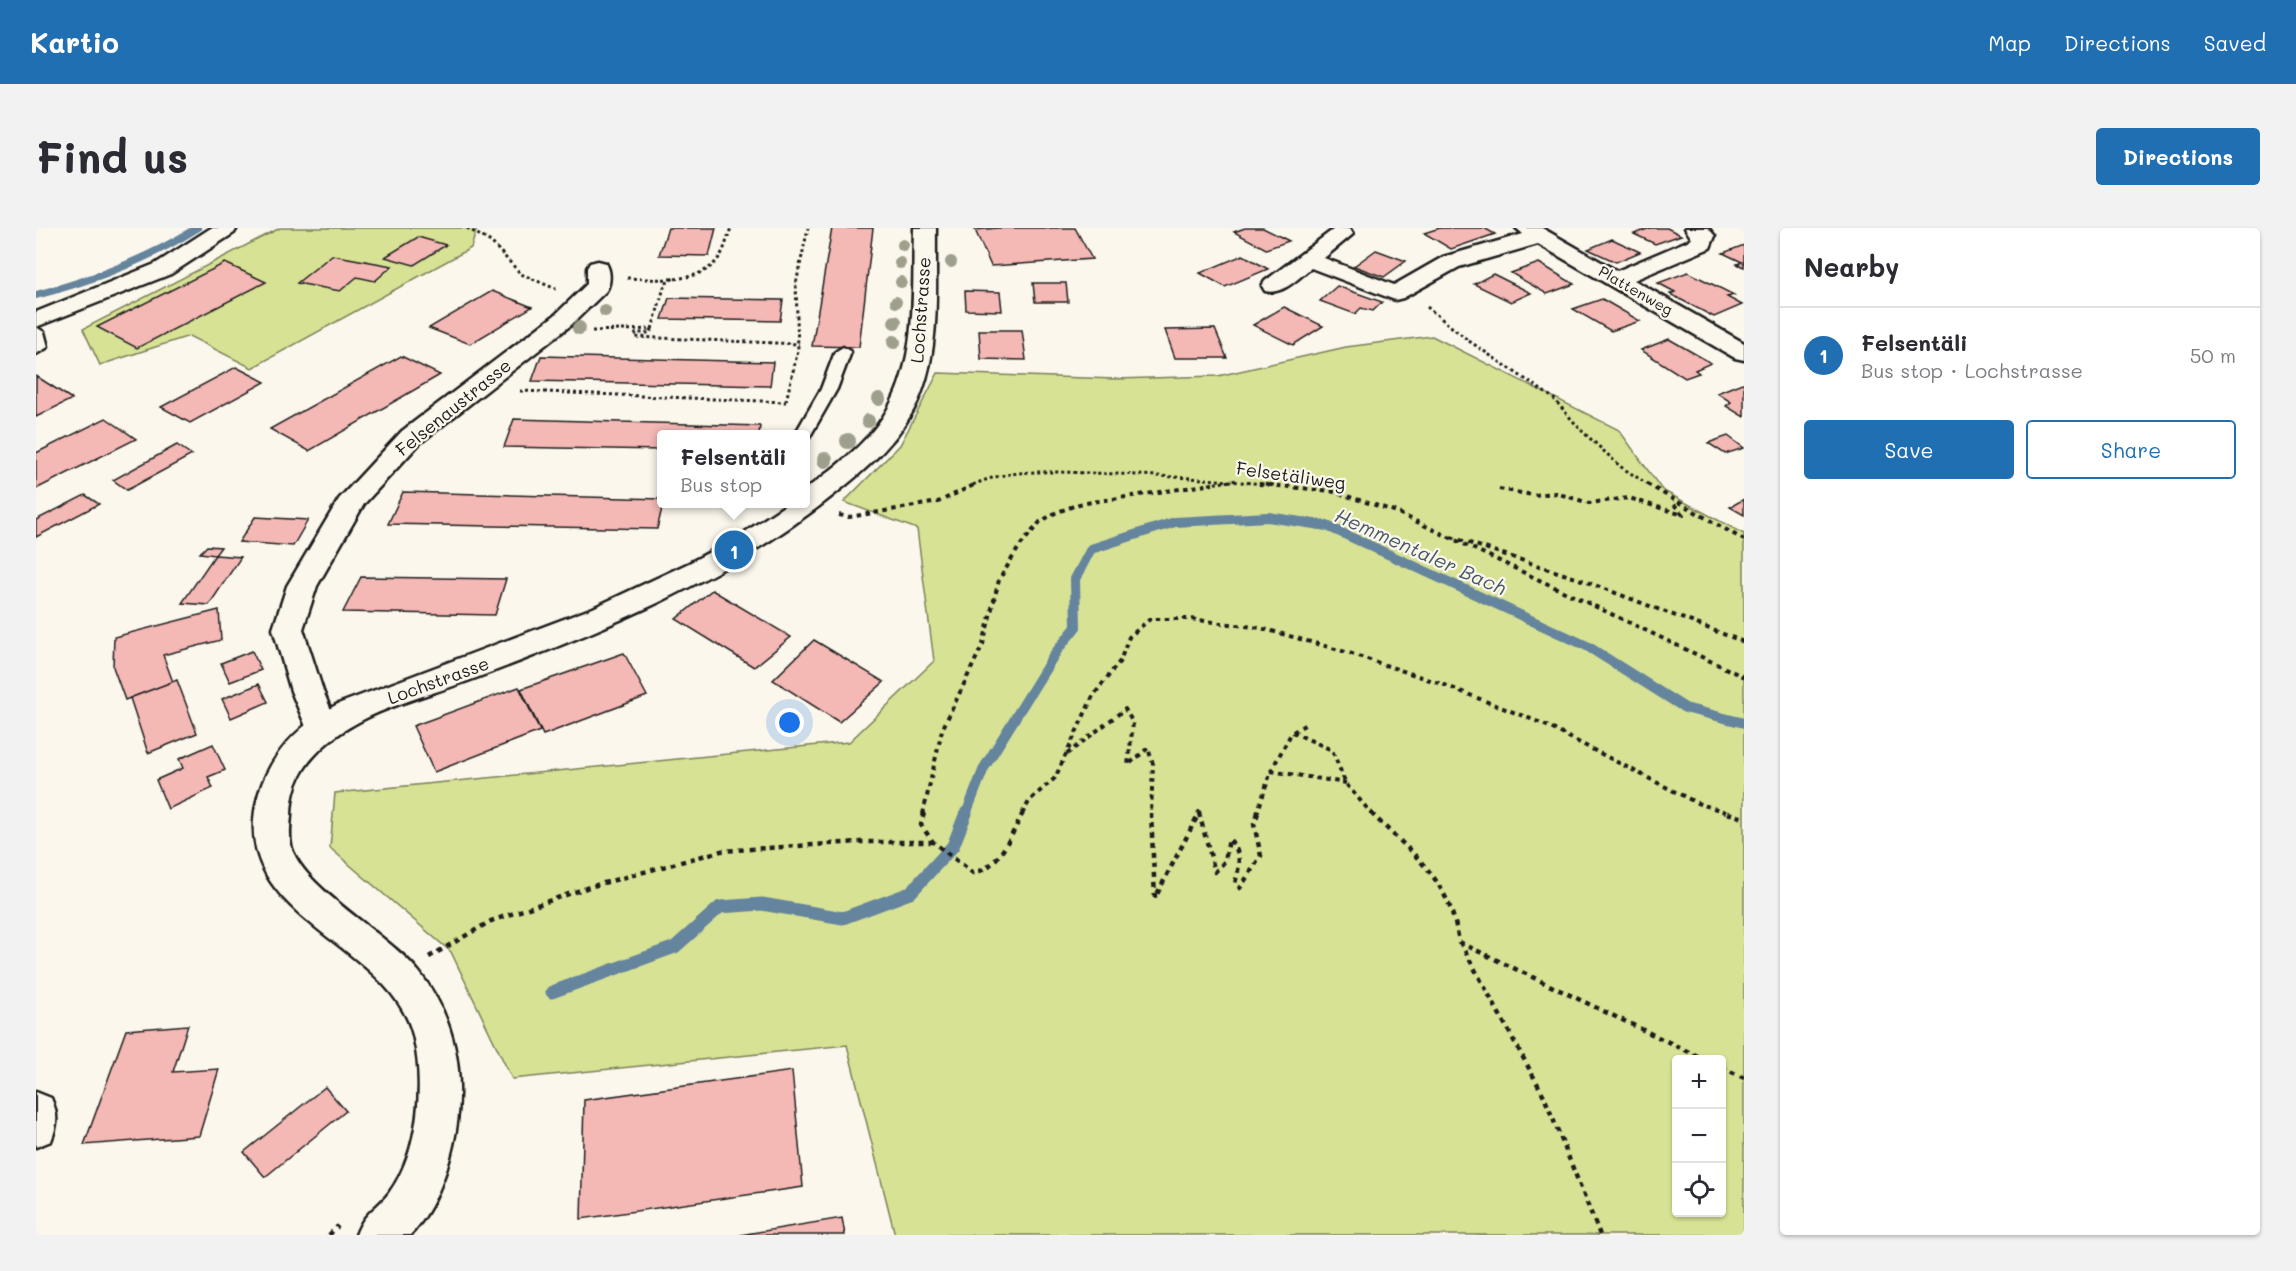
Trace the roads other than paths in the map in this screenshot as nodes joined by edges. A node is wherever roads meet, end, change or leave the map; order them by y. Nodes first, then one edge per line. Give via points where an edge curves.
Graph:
1 (226, 228) edge
2 (925, 228) edge
3 (1696, 228) edge
4 (1534, 232) edge
5 (1342, 234) dead end
6 (1307, 259) junction
7 (598, 274) road end
8 (1617, 279) junction
9 (1273, 286) dead end
10 (36, 320) edge
11 (36, 332) edge
12 (36, 349) edge
13 (843, 352) dead end
14 (1744, 353) edge
15 (806, 430) edge
16 (810, 502) edge
17 (803, 508) edge
18 (322, 727) junction
19 (36, 1112) edge
20 (36, 1126) edge
21 (397, 1226) edge

1 - 10 street via 163,269
2 - 16 street, Lochstrasse via 919,363 909,394 891,426 861,459
3 - 8 street via 1704,236 1702,243
4 - 6 street via 1451,262 1395,293
4 - 8 street, Plattenweg
5 - 6 street
6 - 9 street
7 - 18 street, Felsenaustrasse via 597,286 563,320 411,437 353,500 302,586 288,629
8 - 14 street, Plattenweg
11 - 12 lane via 40,347
13 - 15 lane via 829,389
17 - 18 street, Lochstrasse via 713,563 616,611
18 - 21 street, Lochstrasse via 299,750 273,800 273,849 293,885 398,976 425,1015 438,1057 437,1117 427,1162
19 - 20 street

